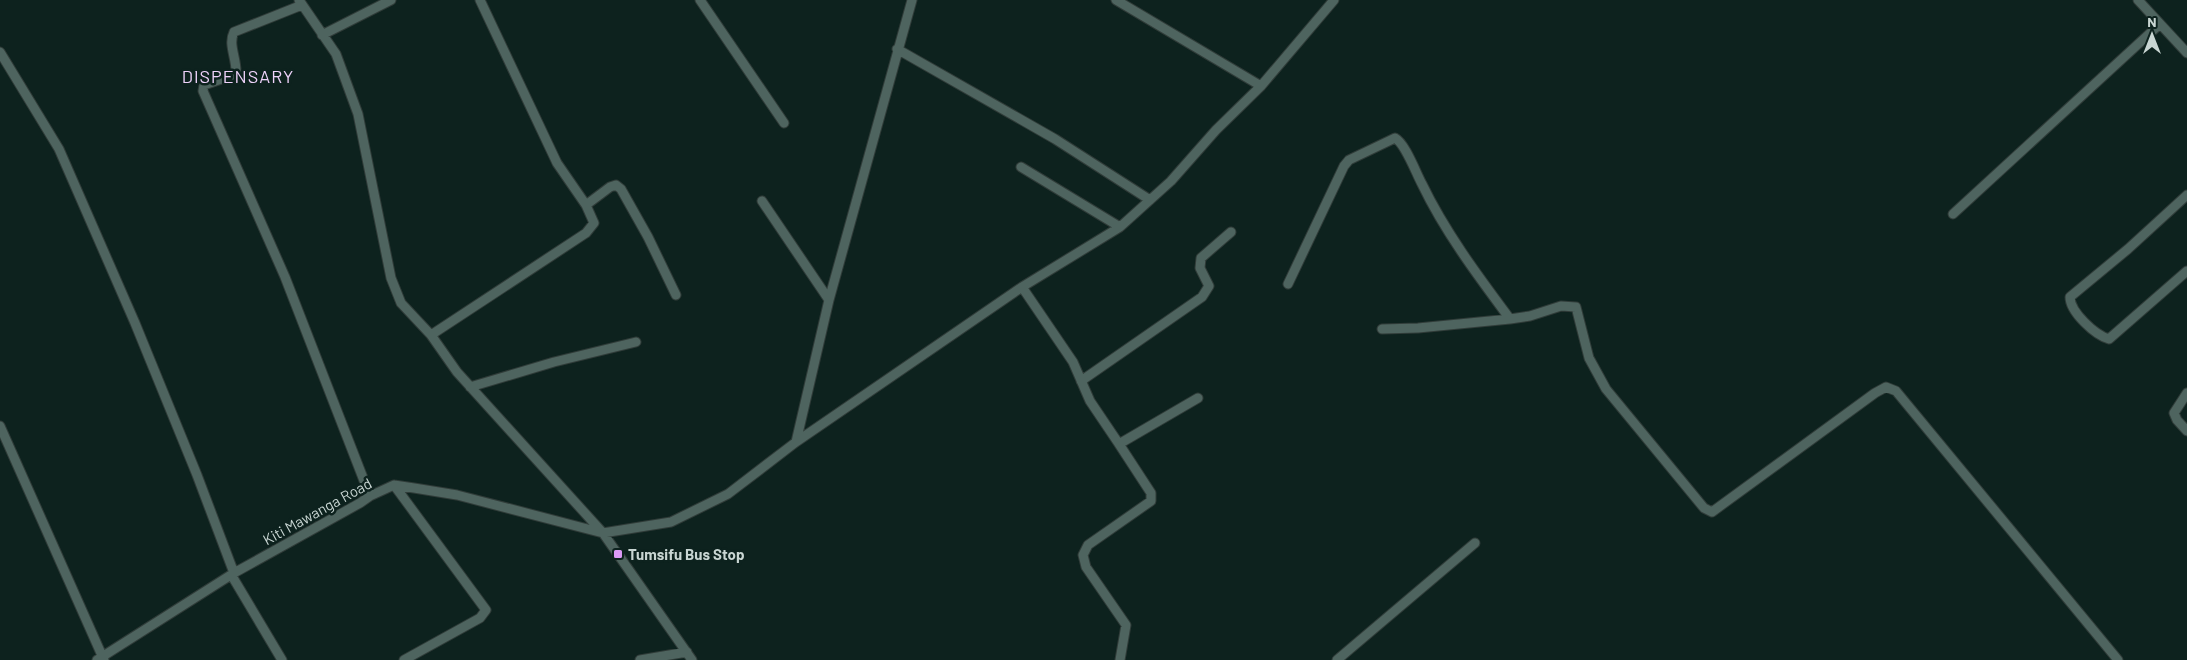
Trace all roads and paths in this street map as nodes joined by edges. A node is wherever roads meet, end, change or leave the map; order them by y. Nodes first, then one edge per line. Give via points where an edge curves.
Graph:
1 (391, 0) edge
2 (480, 0) edge
3 (700, 0) edge
4 (912, 0) edge
5 (1116, 0) edge
6 (1334, 0) edge
7 (2138, 0) edge
8 (301, 2) edge
9 (2160, 24) junction
10 (322, 35) junction
11 (897, 49) junction
12 (0, 52) edge
13 (2187, 52) edge
14 (1261, 86) junction
15 (784, 123) dead end
16 (1021, 167) dead end
17 (2187, 194) edge
18 (1150, 200) junction
19 (762, 201) dead end
20 (586, 205) junction
21 (1953, 214) dead end
22 (1120, 227) junction
23 (1231, 232) dead end
24 (2187, 271) edge
25 (1288, 284) dead end
26 (1022, 287) junction
27 (676, 295) dead end
28 (830, 300) junction
29 (1510, 319) junction
30 (1382, 329) dead end
31 (430, 335) junction
32 (636, 342) dead end
33 (1081, 381) junction
34 (470, 387) junction
35 (2187, 393) edge
36 (1198, 398) dead end
37 (0, 426) edge
38 (2187, 431) edge
39 (796, 442) junction
40 (1119, 444) junction
41 (394, 485) junction
42 (370, 496) junction
43 (603, 533) junction
44 (1475, 543) dead end
45 (233, 575) junction
46 (689, 656) edge
47 (101, 659) edge
48 (282, 660) edge
49 (404, 660) edge
50 (640, 660) edge
51 (1120, 660) edge
52 (1337, 660) edge
53 (2118, 660) edge

1 - 10 street
2 - 20 street via 547,144
3 - 15 street
4 - 11 street
5 - 14 street
6 - 14 street
7 - 9 street
8 - 10 street
8 - 42 street via 234,32 231,44 236,71 232,76 204,86 203,91 285,277
9 - 13 street
9 - 21 street
10 - 31 street via 336,54 358,114 396,292 401,303
11 - 18 street via 1055,140
11 - 28 street
12 - 45 street via 59,149 135,323 197,475
14 - 18 street
16 - 22 street
17 - 24 street via 2070,297 2070,303 2094,329 2109,339
18 - 22 street
19 - 28 street
20 - 27 street via 610,187 621,189
20 - 31 street via 594,223 586,233
22 - 26 street
23 - 33 street via 1201,258 1200,268 1209,286 1202,297
25 - 29 street via 1344,166 1349,160 1395,138 1403,145 1426,193 1464,257
26 - 33 street
26 - 39 street
28 - 39 street
29 - 30 street
29 - 53 street via 1561,306 1576,307 1589,358 1606,389 1704,508 1712,512 1875,393 1886,387 1896,391
31 - 34 street
32 - 34 street
33 - 40 street via 1099,416
34 - 43 street
35 - 38 street via 2174,413
36 - 40 street
37 - 47 street
39 - 43 street via 728,494 671,522
40 - 51 street via 1151,493 1151,501 1088,546 1083,555 1086,567 1126,625
41 - 42 street, Kiti Mawanga Road
41 - 43 street, Kiti Mawanga Road via 457,495
41 - 49 street via 486,610 480,618
42 - 45 street, Kiti Mawanga Road
43 - 46 street
44 - 52 street
45 - 47 street, Kiti Mawanga Road
45 - 48 street
46 - 50 street

